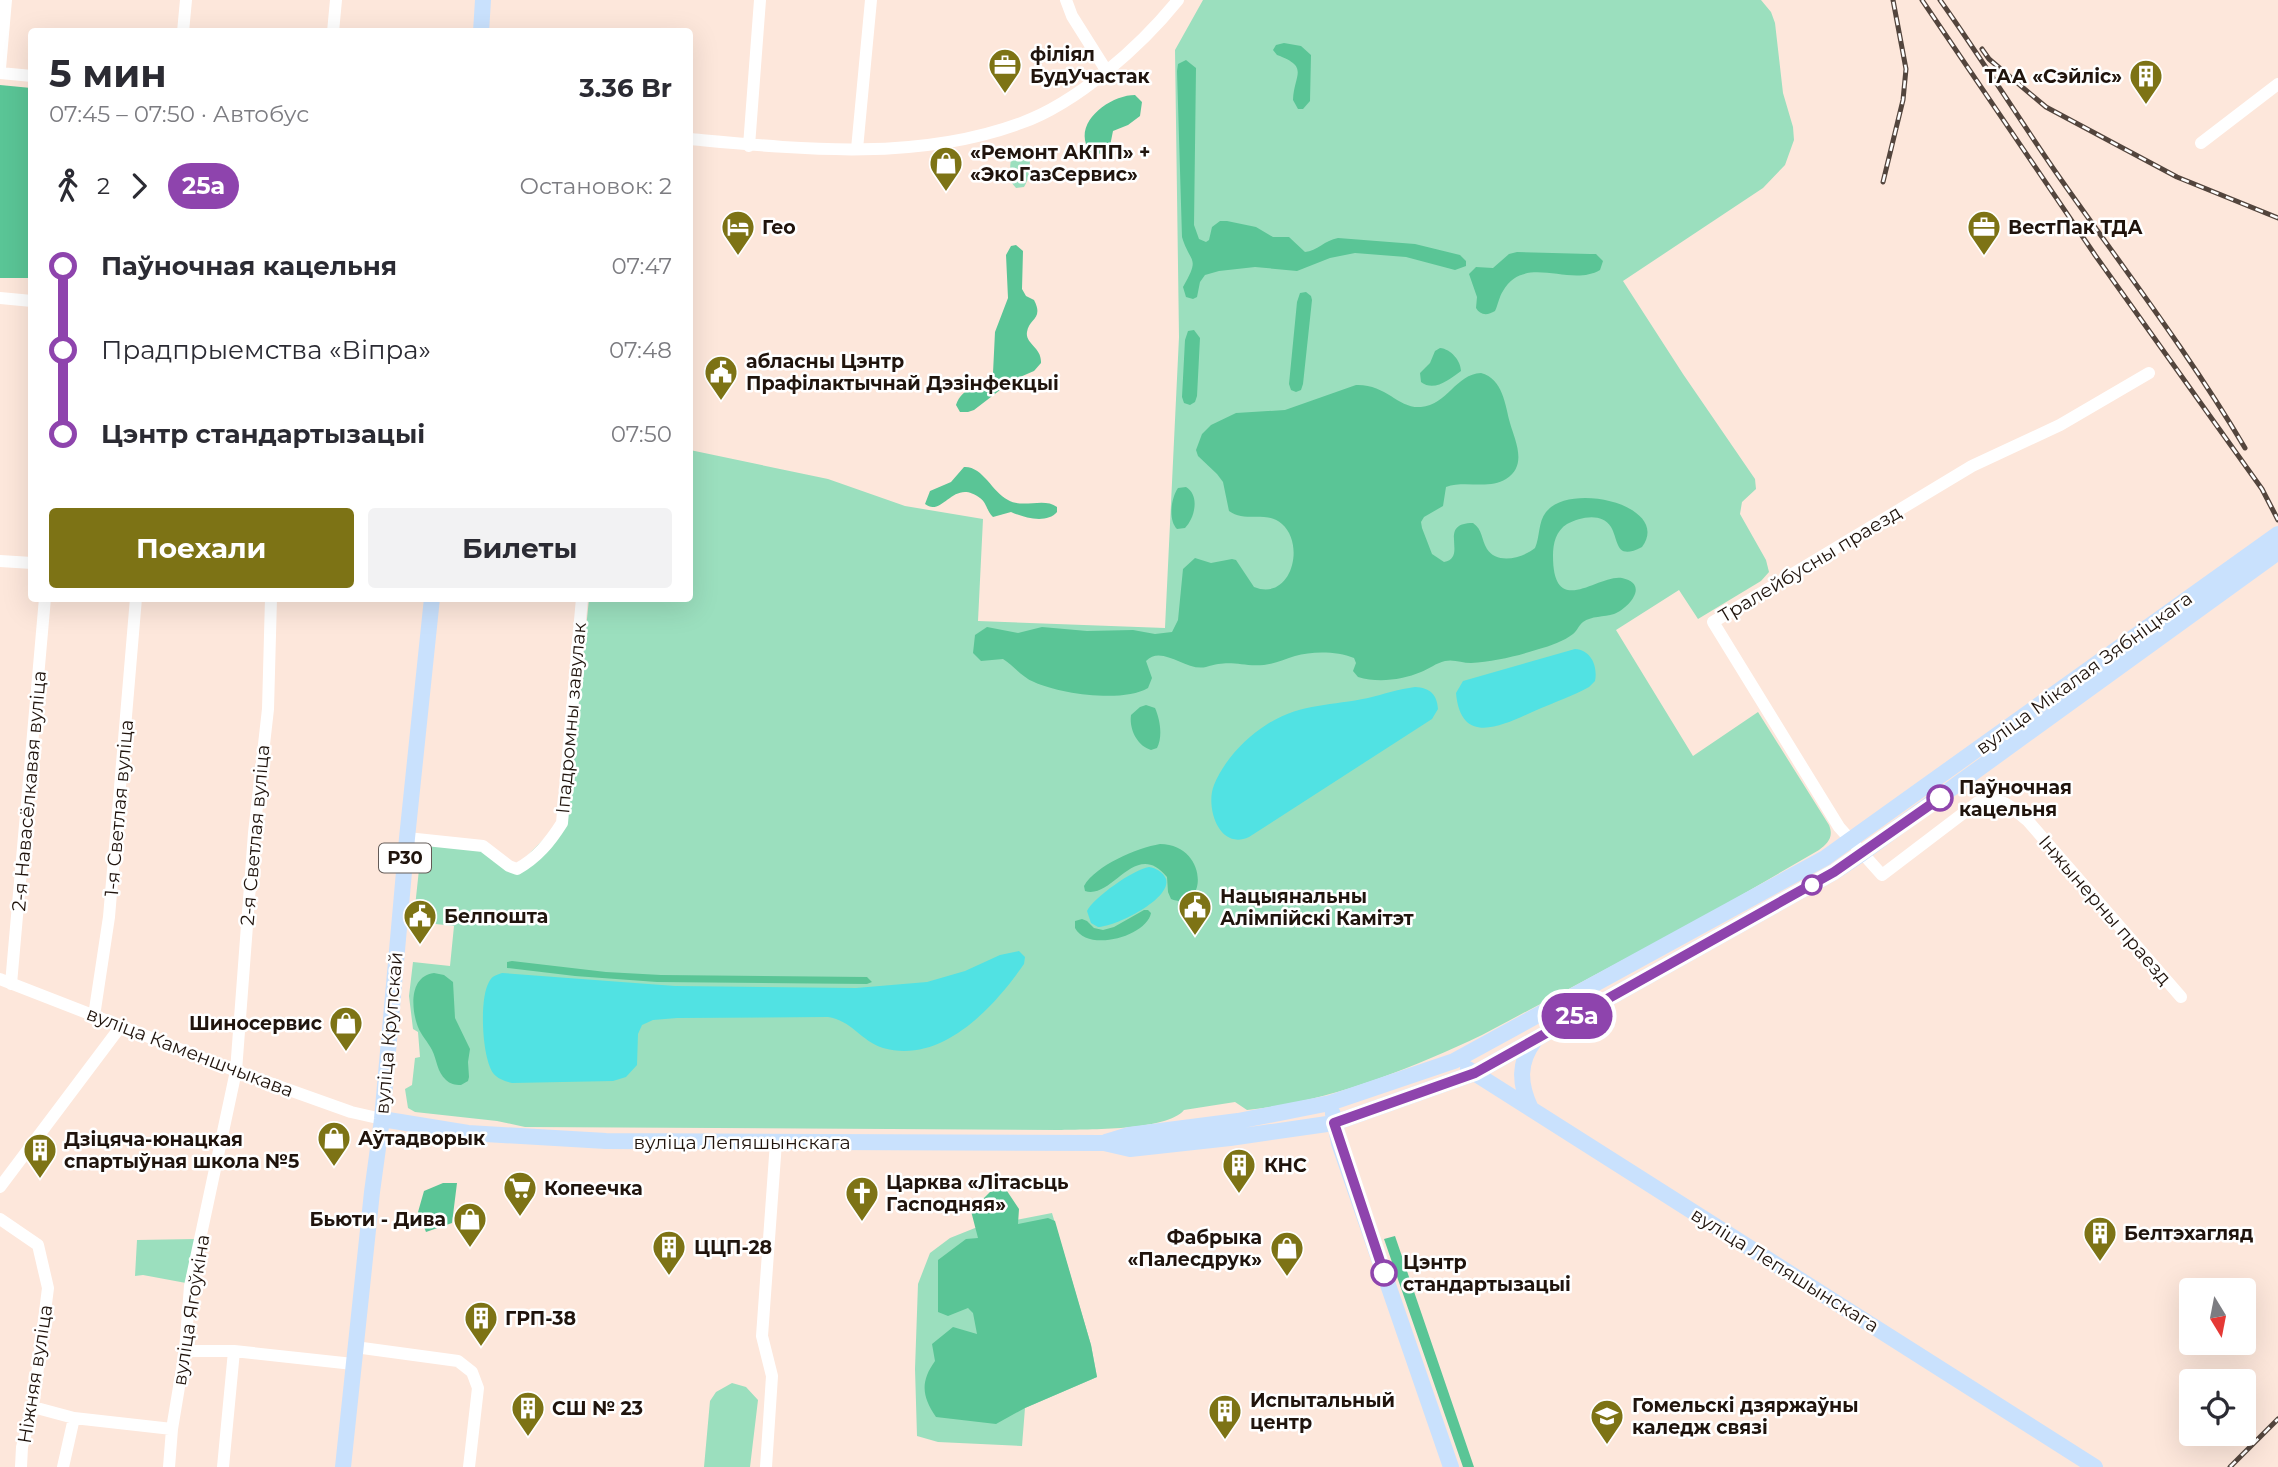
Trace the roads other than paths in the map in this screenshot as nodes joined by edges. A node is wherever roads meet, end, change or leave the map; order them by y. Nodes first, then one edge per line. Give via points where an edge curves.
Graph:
1 (6, 0) edge
2 (186, 0) edge
3 (336, 0) edge
4 (483, 0) edge
5 (760, 0) edge
6 (871, 0) edge
7 (1066, 0) edge
8 (1178, 0) edge
9 (183, 28) edge
10 (333, 28) edge
11 (481, 28) edge
12 (0, 70) edge
13 (1106, 70) junction
14 (28, 75) edge
15 (2278, 84) edge
16 (693, 139) edge
17 (2201, 142) dead end
18 (749, 146) junction
19 (857, 149) junction
20 (0, 298) edge
21 (28, 301) edge
22 (2149, 373) dead end
23 (2278, 534) edge
24 (2278, 552) edge
25 (2255, 559) junction
26 (0, 561) edge
27 (28, 563) edge
28 (2234, 575) junction
29 (45, 602) edge
30 (136, 602) edge
31 (271, 602) edge
32 (432, 602) edge
33 (582, 602) edge
34 (407, 838) junction
35 (1850, 841) junction
36 (1861, 855) junction
37 (5, 981) edge
38 (2182, 997) dead end
39 (94, 1016) junction
40 (121, 1026) junction
41 (1536, 1039) junction
42 (1454, 1061) junction
43 (236, 1071) junction
44 (1475, 1073) junction
45 (1330, 1103) junction
46 (1531, 1109) junction
47 (382, 1119) junction
48 (1334, 1123) junction
49 (776, 1142) junction
50 (1104, 1143) junction
51 (0, 1187) edge
52 (0, 1219) edge
53 (355, 1347) junction
54 (185, 1351) junction
55 (234, 1351) junction
56 (353, 1364) junction
57 (33, 1407) junction
58 (74, 1418) junction
59 (172, 1429) junction
60 (21, 1467) edge
61 (63, 1467) edge
62 (169, 1467) edge
63 (223, 1467) edge
64 (343, 1467) edge
65 (468, 1467) edge
66 (766, 1467) edge
67 (1451, 1467) edge
68 (2095, 1467) edge

1 - 12 street
2 - 9 street
3 - 10 street
4 - 11 main road
5 - 18 street
6 - 19 street
7 - 13 street
8 - 13 street via 1158,25
12 - 14 street
13 - 19 street via 1058,105 1004,129 948,141
15 - 17 street
16 - 18 street
18 - 19 street
20 - 21 street
22 - 35 street, Тралейбусны праезд via 2060,425 1972,466 1713,622
23 - 25 main road, вуліца Мікалая Зябніцкага
24 - 25 main road, вуліца Мікалая Зябніцкага
25 - 28 main road, вуліца Мікалая Зябніцкага
26 - 27 street
28 - 35 main road, вуліца Мікалая Зябніцкага
28 - 36 main road, вуліца Мікалая Зябніцкага
29 - 37 street, 2-я Навасёлкавая вуліца
30 - 39 street, 1-я Светлая вуліца via 109,917
31 - 43 street, 2-я Светлая вуліца via 268,709
32 - 34 main road, вуліца Крупскай / Р30
33 - 34 street, Іпадромны завулак via 562,823 548,844 517,869 483,846
34 - 47 main road, вуліца Крупскай / Р30
35 - 36 street, Тралейбусны праезд
35 - 42 main road, вуліца Мікалая Зябніцкага
36 - 38 street, Інжынерны праезд via 1882,875 1978,802 2005,802 2028,821
36 - 41 main road, вуліца Мікалая Зябніцкага
37 - 39 street, вуліца Каменшчыкава
39 - 40 street, вуліца Каменшчыкава
40 - 43 street, вуліца Каменшчыкава
40 - 51 street
41 - 44 main road, вуліца Мікалая Зябніцкага
41 - 46 main road via 1526,1052 1521,1072
42 - 44 main road, вуліца Лепяшынскага
42 - 45 main road, вуліца Лепяшынскага
43 - 47 street, вуліца Каменшчыкава
43 - 54 street, вуліца Ягоўкіна via 190,1286
44 - 46 main road, вуліца Лепяшынскага
44 - 48 main road, вуліца Лепяшынскага
45 - 48 main road
45 - 50 main road, вуліца Лепяшынскага via 1227,1123 1129,1135
46 - 68 main road, вуліца Лепяшынскага
47 - 49 main road, вуліца Лепяшынскага via 500,1136
47 - 53 main road, вуліца Крупскай / Р30
48 - 50 main road, вуліца Лепяшынскага via 1130,1149
48 - 67 main road
49 - 50 main road, вуліца Лепяшынскага
49 - 66 street via 762,1336 772,1376
52 - 57 street, Ніжняя вуліца via 38,1245 48,1288
53 - 56 main road, вуліца Крупскай / Р30
53 - 65 street via 458,1361 472,1372 478,1388
54 - 55 street
54 - 59 street, вуліца Ягоўкіна
55 - 56 street
55 - 63 street
56 - 64 main road, вуліца Крупскай / Р30
57 - 58 street
57 - 60 street, Ніжняя вуліца
58 - 59 street
58 - 61 street
59 - 62 street, вуліца Ягоўкіна

